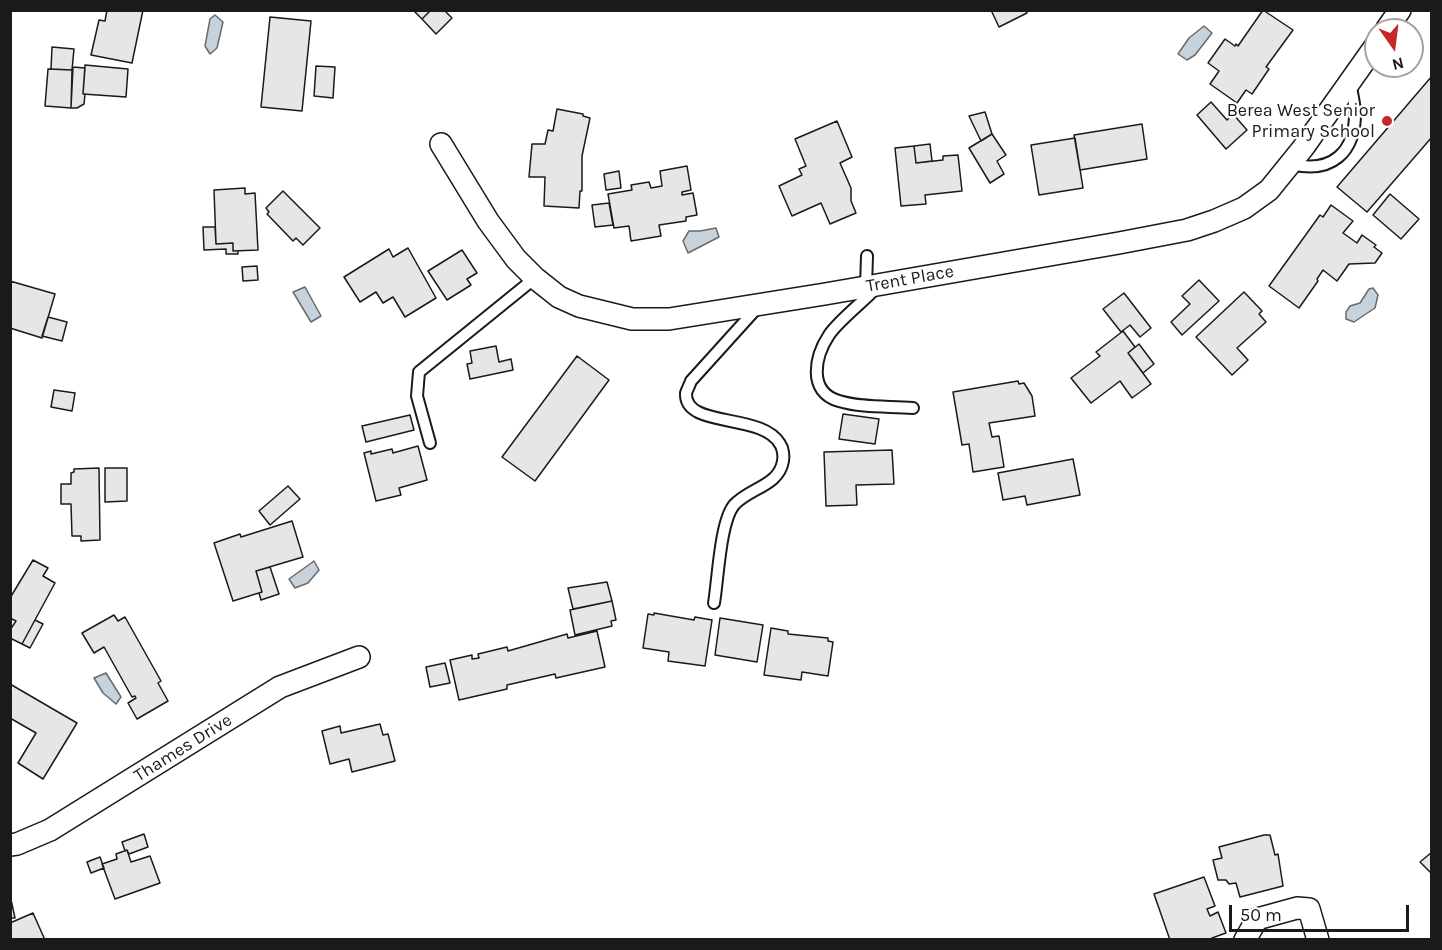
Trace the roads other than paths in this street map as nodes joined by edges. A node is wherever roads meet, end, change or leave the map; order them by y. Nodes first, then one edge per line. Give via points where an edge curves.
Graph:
1 (1364, 62) edge
2 (1350, 82) junction
3 (441, 144) dead end
4 (1291, 164) junction
5 (867, 255) dead end
6 (535, 278) junction
7 (873, 286) junction
8 (760, 304) junction
9 (913, 408) dead end
10 (430, 443) dead end
11 (714, 603) dead end
12 (359, 657) dead end
13 (10, 845) edge
14 (1245, 939) edge
15 (1318, 939) edge

1 - 2 street, Trent Place
2 - 4 street, Trent Place
2 - 4 lane via 1355,111 1347,147 1339,158 1325,166
3 - 6 street, Trent Place via 488,221
4 - 7 street, Trent Place via 1269,190 1244,208 1186,230
5 - 7 lane
6 - 8 street, Trent Place via 559,297 579,306 632,319 669,319
6 - 10 lane via 419,372 417,396
7 - 8 street, Trent Place
7 - 9 lane via 830,334 821,350 816,376 826,394 838,401
8 - 11 lane via 691,381 686,393 689,405 697,413 769,432 780,444 784,457 781,472 771,482 734,506 725,526
12 - 13 street, Thames Drive via 280,687 50,830
14 - 15 street via 1257,919 1297,908 1309,909

